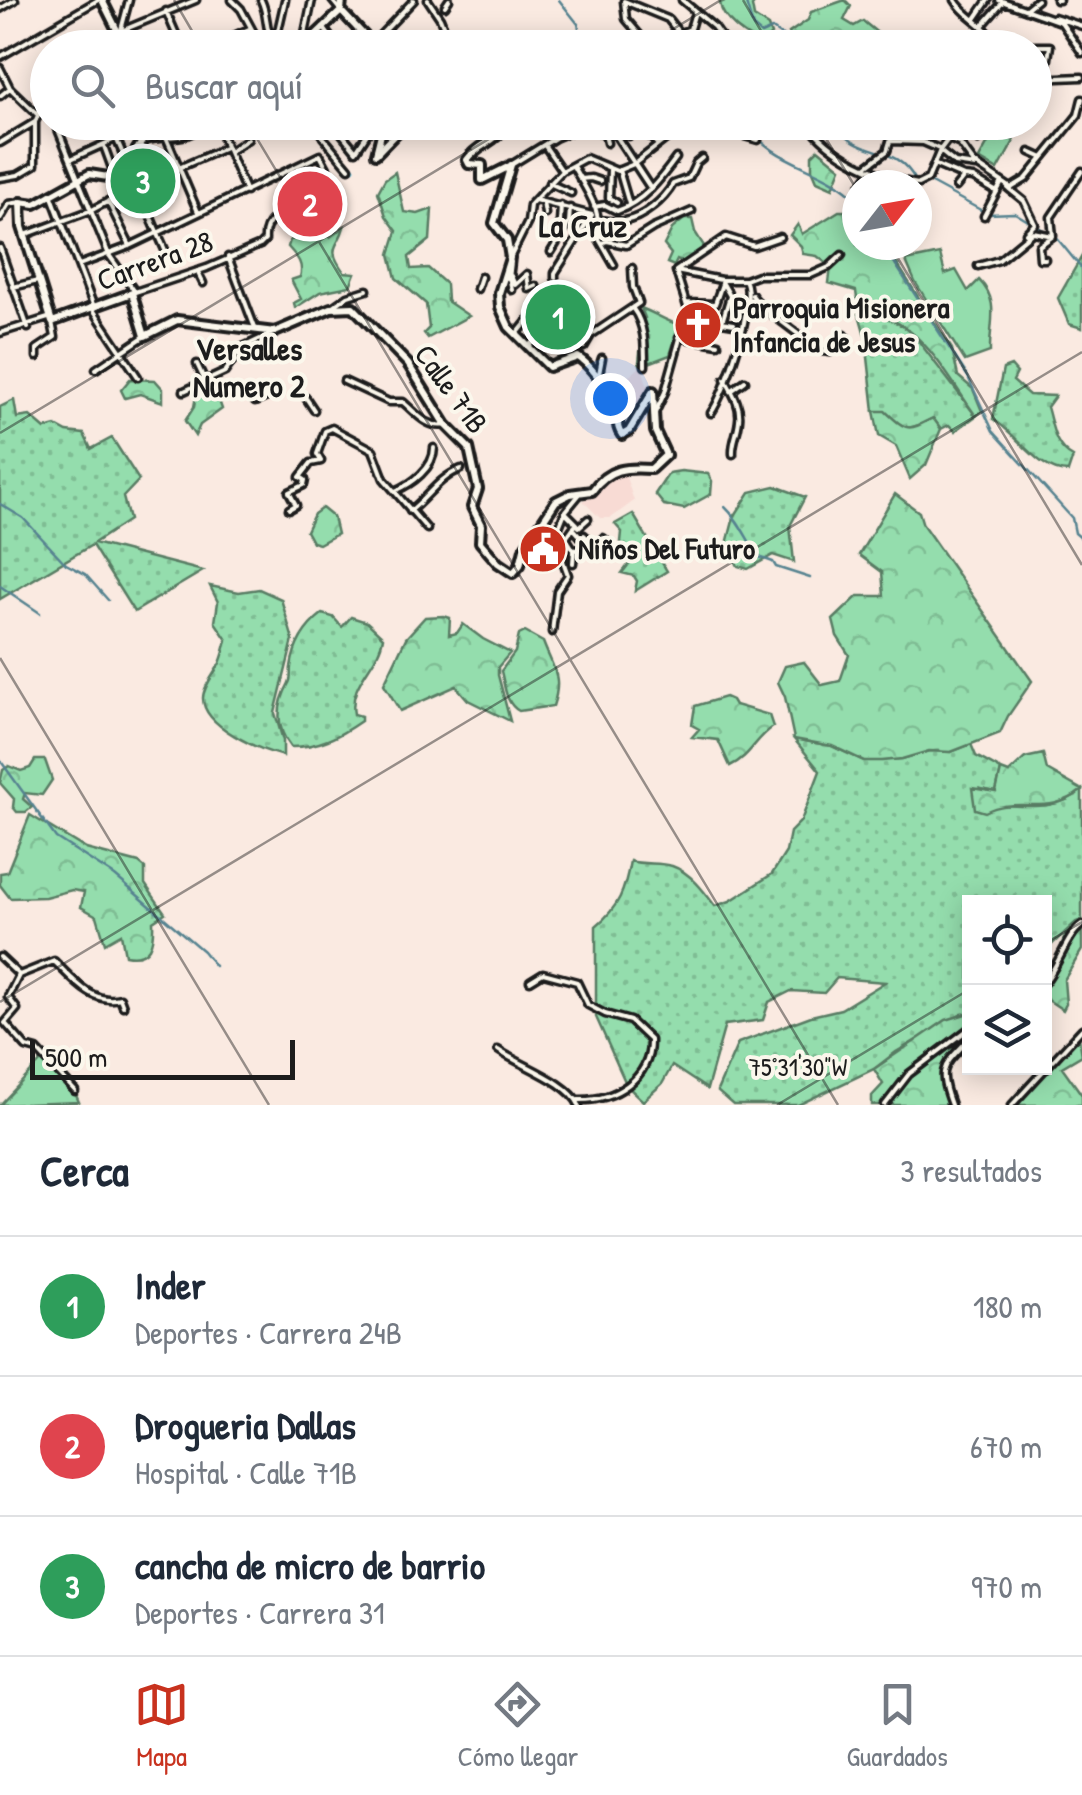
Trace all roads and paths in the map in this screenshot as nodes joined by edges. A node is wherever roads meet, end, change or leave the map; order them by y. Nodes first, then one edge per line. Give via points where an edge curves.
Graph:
1 (15, 0) edge
2 (100, 0) edge
3 (129, 0) edge
4 (168, 0) edge
5 (196, 0) edge
6 (232, 0) edge
7 (261, 0) edge
8 (284, 0) edge
9 (312, 0) edge
10 (332, 0) edge
11 (342, 0) edge
12 (414, 0) edge
13 (428, 0) edge
14 (449, 0) edge
15 (682, 0) edge
16 (955, 0) edge
17 (988, 0) edge
18 (624, 1) edge
19 (1000, 1) edge
20 (1033, 3) edge
21 (445, 6) dead end
22 (172, 8) junction
23 (0, 10) edge
24 (166, 11) junction
25 (341, 11) junction
26 (696, 12) junction
27 (1048, 17) junction
28 (975, 20) junction
29 (983, 25) junction
30 (1082, 26) edge
31 (323, 27) junction
32 (249, 29) edge
33 (47, 30) edge
34 (118, 30) edge
35 (119, 30) edge
36 (121, 30) edge
37 (174, 30) edge
38 (267, 30) edge
39 (279, 30) edge
40 (306, 30) edge
41 (320, 30) edge
42 (325, 30) edge
43 (358, 30) edge
44 (388, 30) edge
45 (445, 30) edge
46 (635, 30) edge
47 (677, 30) edge
48 (687, 30) edge
49 (716, 30) edge
50 (986, 30) edge
51 (30, 40) edge
52 (1082, 53) edge
53 (0, 57) edge
54 (0, 68) edge
55 (1082, 77) edge
56 (1052, 78) edge
57 (10, 89) junction
58 (0, 96) edge
59 (1082, 99) edge
60 (30, 108) edge
61 (30, 126) edge
62 (36, 140) edge
63 (63, 140) edge
64 (117, 140) joint
65 (143, 140) edge
66 (168, 140) edge
67 (224, 140) edge
68 (246, 140) edge
69 (326, 140) edge
70 (347, 140) edge
71 (362, 140) edge
72 (380, 140) edge
73 (390, 140) edge
74 (496, 140) edge
75 (553, 140) edge
76 (618, 140) edge
77 (655, 140) edge
78 (665, 140) edge
79 (824, 140) edge
80 (891, 140) joint
81 (946, 140) edge
82 (950, 140) edge
83 (0, 143) edge
84 (544, 145) junction
85 (658, 145) junction
86 (104, 146) junction
87 (228, 149) junction
88 (940, 151) junction
89 (1030, 152) dead end
90 (1041, 157) junction
91 (676, 158) dead end
92 (702, 158) dead end
93 (71, 159) junction
94 (977, 163) junction
95 (572, 164) junction
96 (634, 164) junction
97 (936, 164) junction
98 (127, 165) junction
99 (511, 166) junction
100 (181, 167) junction
101 (112, 168) dead end
102 (349, 168) dead end
103 (869, 168) junction
104 (292, 169) junction
105 (610, 169) junction
106 (619, 170) junction
107 (562, 171) junction
108 (1082, 172) edge
109 (964, 178) junction
110 (0, 179) edge
111 (79, 179) junction
112 (580, 179) junction
113 (600, 181) dead end
114 (549, 183) junction
115 (337, 184) junction
116 (1002, 184) junction
117 (137, 186) junction
118 (956, 186) dead end
119 (1011, 188) junction
120 (651, 189) junction
121 (246, 192) junction
122 (572, 192) dead end
123 (996, 192) junction
124 (340, 193) dead end
125 (51, 194) junction
126 (305, 199) junction
127 (535, 200) junction
128 (108, 201) junction
129 (20, 202) junction
130 (543, 202) junction
131 (618, 203) dead end
132 (561, 206) junction
133 (630, 206) junction
134 (594, 207) junction
135 (570, 208) junction
136 (92, 210) junction
137 (692, 211) dead end
138 (198, 212) junction
139 (985, 213) dead end
140 (545, 214) dead end
141 (596, 216) junction
142 (0, 219) edge
143 (61, 222) junction
144 (320, 224) dead end
145 (157, 233) junction
146 (25, 235) junction
147 (553, 235) dead end
148 (1024, 236) junction
149 (1053, 236) junction
150 (780, 237) dead end
151 (602, 243) junction
152 (130, 246) junction
153 (0, 248) edge
154 (551, 252) dead end
155 (110, 255) junction
156 (842, 255) dead end
157 (228, 258) junction
158 (1045, 259) dead end
159 (168, 260) dead end
160 (510, 260) junction
161 (78, 265) junction
162 (614, 265) dead end
163 (978, 266) dead end
164 (632, 268) dead end
165 (198, 271) junction
166 (676, 271) junction
167 (481, 277) dead end
168 (508, 278) junction
169 (555, 278) dead end
170 (40, 280) junction
171 (746, 280) junction
172 (722, 282) junction
173 (203, 283) dead end
174 (536, 286) dead end
175 (13, 287) junction
176 (478, 289) dead end
177 (366, 290) dead end
178 (512, 290) dead end
179 (750, 290) junction
180 (133, 292) junction
181 (559, 292) dead end
182 (686, 303) junction
183 (93, 307) junction
184 (330, 308) junction
185 (567, 308) dead end
186 (633, 309) junction
187 (54, 320) junction
188 (734, 324) dead end
189 (28, 326) junction
190 (255, 328) junction
191 (275, 332) junction
192 (1, 333) edge
193 (517, 334) junction
194 (145, 336) junction
195 (845, 336) dead end
196 (679, 337) junction
197 (718, 344) dead end
198 (529, 346) junction
199 (584, 347) dead end
200 (122, 354) junction
201 (38, 357) dead end
202 (601, 361) dead end
203 (197, 364) dead end
204 (645, 366) dead end
205 (96, 369) dead end
206 (138, 377) dead end
207 (599, 377) junction
208 (724, 378) junction
209 (205, 381) junction
210 (344, 381) dead end
211 (745, 381) dead end
212 (184, 391) dead end
213 (731, 391) junction
214 (270, 396) dead end
215 (306, 398) dead end
216 (255, 402) dead end
217 (314, 410) dead end
218 (710, 413) dead end
219 (654, 415) junction
220 (431, 424) junction
221 (446, 425) junction
222 (429, 430) dead end
223 (434, 448) dead end
224 (733, 454) dead end
225 (461, 469) dead end
226 (395, 491) junction
227 (579, 495) junction
228 (289, 509) dead end
229 (410, 511) junction
230 (565, 512) junction
231 (588, 519) dead end
232 (575, 526) junction
233 (427, 529) dead end
234 (555, 537) junction
235 (592, 543) junction
236 (608, 544) dead end
237 (574, 550) junction
238 (574, 563) dead end
239 (552, 632) dead end
240 (1082, 925) edge
241 (0, 957) edge
242 (1052, 972) edge
243 (19, 975) junction
244 (530, 981) dead end
245 (123, 1006) dead end
246 (1082, 1029) edge
247 (962, 1034) edge
248 (962, 1047) edge
249 (498, 1050) dead end
250 (75, 1091) dead end
251 (578, 1102) edge
252 (885, 1105) edge
253 (951, 1105) edge
254 (1012, 1105) edge

1 - 23 street
2 - 33 street
2 - 34 street
3 - 35 street
4 - 22 street
5 - 22 street
6 - 32 street
7 - 38 street
8 - 39 street
9 - 40 street
10 - 25 street
11 - 25 street
12 - 44 street
13 - 45 street
14 - 21 street
15 - 26 street
16 - 28 street
17 - 28 street
18 - 46 street
18 - 47 street via 668,19
19 - 20 street
19 - 29 street
20 - 27 street
22 - 24 street
24 - 36 street
24 - 37 street
25 - 31 street
25 - 43 street
26 - 48 street
26 - 49 street
27 - 30 street
27 - 52 street via 1066,26
28 - 29 street
29 - 50 street
31 - 41 street
31 - 42 street
51 - 53 street
54 - 57 street
55 - 56 street
57 - 58 street
57 - 60 street
59 - 90 street via 1078,115
61 - 83 street
62 - 110 street via 35,165
63 - 93 street
64 - 86 street
64 - 98 street
65 - 98 street
66 - 100 street
67 - 87 street
68 - 87 street
69 - 102 street
70 - 71 street via 356,151
72 - 73 street via 376,154
74 - 99 street via 467,160 482,165 481,180
75 - 84 street
76 - 96 street
77 - 85 street
78 - 85 street
79 - 103 street
80 - 88 street via 923,142
80 - 103 street
81 - 88 street
82 - 94 street
84 - 99 street
84 - 107 street
85 - 96 street
86 - 93 street
86 - 101 street
87 - 100 street
87 - 121 street
88 - 94 street via 956,164
88 - 97 street
89 - 90 street
90 - 119 street
91 - 120 street
92 - 141 street via 689,178 672,184 638,216 620,223
93 - 111 street
94 - 116 street
95 - 105 street via 586,158
95 - 107 street
95 - 112 street
96 - 106 street
96 - 120 street
97 - 103 street via 918,184
97 - 109 street
98 - 111 street via 112,176
98 - 117 street
99 - 160 street via 494,224 507,240
100 - 117 street
100 - 138 street
104 - 115 street via 320,155
104 - 121 street
104 - 126 street
105 - 106 street
105 - 131 street via 609,198
106 - 133 street
107 - 114 street
108 - 149 street via 1051,217
109 - 118 street
109 - 123 street
111 - 125 street
111 - 136 street
112 - 113 street
112 - 134 street
114 - 122 street
114 - 127 street
115 - 124 street
115 - 126 street
116 - 119 street
116 - 123 street
117 - 128 street
117 - 145 street
119 - 148 street via 1036,224
120 - 133 street
121 - 138 street
123 - 139 street
125 - 129 street via 35,204
125 - 143 street
126 - 144 street
126 - 157 street, Carrera 28 via 268,222 265,240
127 - 130 street
127 - 160 street
128 - 136 street
128 - 152 street
129 - 142 street
129 - 146 street
130 - 132 street
130 - 140 street
132 - 135 street
132 - 147 street
133 - 134 street
134 - 141 street
135 - 141 street
135 - 154 street
136 - 143 street
136 - 155 street
137 - 151 street via 626,245
138 - 145 street
141 - 151 street
141 - 169 street
143 - 146 street
143 - 161 street
145 - 152 street
145 - 159 street
146 - 170 street
148 - 149 street
148 - 163 street via 999,260
149 - 158 street via 1039,246
150 - 166 street via 754,246 726,237
151 - 162 street
152 - 155 street
153 - 175 street
155 - 161 street
155 - 180 street
156 - 171 street via 812,275
157 - 165 street, Carrera 28
157 - 190 street
160 - 168 street
161 - 183 street
164 - 186 street via 639,303
165 - 173 street
165 - 180 street, Carrera 28
166 - 172 street
166 - 182 street
167 - 176 street
168 - 174 street via 515,285 526,274 529,289
168 - 178 street
168 - 193 street via 500,307
170 - 175 street
170 - 187 street
171 - 172 street
171 - 179 street
172 - 182 street via 715,304
172 - 188 street via 730,296 722,322
175 - 189 street
177 - 184 street
179 - 195 street via 760,306 819,349 830,352
179 - 208 street
180 - 183 street, Carrera 28
180 - 194 street
181 - 193 street
182 - 196 street
183 - 187 street, Carrera 28
183 - 200 street
184 - 191 street
184 - 221 street, Calle 71B via 353,307 408,364
185 - 198 street
186 - 199 street via 590,335
186 - 204 street via 644,334
187 - 189 street, Carrera 28
187 - 201 street via 54,339 37,349
189 - 192 street, Carrera 28
190 - 191 street
190 - 194 street via 177,320
191 - 209 street via 241,348 225,372
193 - 198 street
194 - 200 street
196 - 197 street
196 - 219 street
198 - 207 street via 549,366 578,358
200 - 205 street
200 - 206 street
202 - 207 street
203 - 209 street
207 - 219 street via 617,407 622,436 652,391
208 - 213 street
208 - 218 street
209 - 212 street
210 - 220 street via 403,402
211 - 213 street
213 - 224 street via 740,418
214 - 216 street
215 - 217 street
219 - 227 street via 664,460 651,468 621,468
220 - 221 street
220 - 222 street
221 - 227 street, Calle 71B via 470,451 480,542 513,573 556,501
223 - 226 street via 434,460
225 - 229 street via 436,482
226 - 228 street via 368,445 329,428 317,454 322,461 300,477 304,485 290,492 296,506
226 - 229 street
227 - 230 street
229 - 233 street
230 - 232 street
230 - 234 street
231 - 232 street
232 - 235 street
232 - 237 street via 566,538
234 - 237 street
234 - 239 street via 570,577 556,591
235 - 236 street via 602,537
235 - 237 street
237 - 238 street
240 - 242 street
241 - 243 street
243 - 245 street via 54,961 88,992 104,1001 120,998
243 - 250 street via 8,997 17,1009 4,1021
244 - 251 street via 543,973 577,982 588,1005 630,1021 650,1040 650,1056 635,1080 603,1098
246 - 254 street
247 - 252 street via 910,1074
248 - 253 street via 944,1066
249 - 251 street via 563,1084

